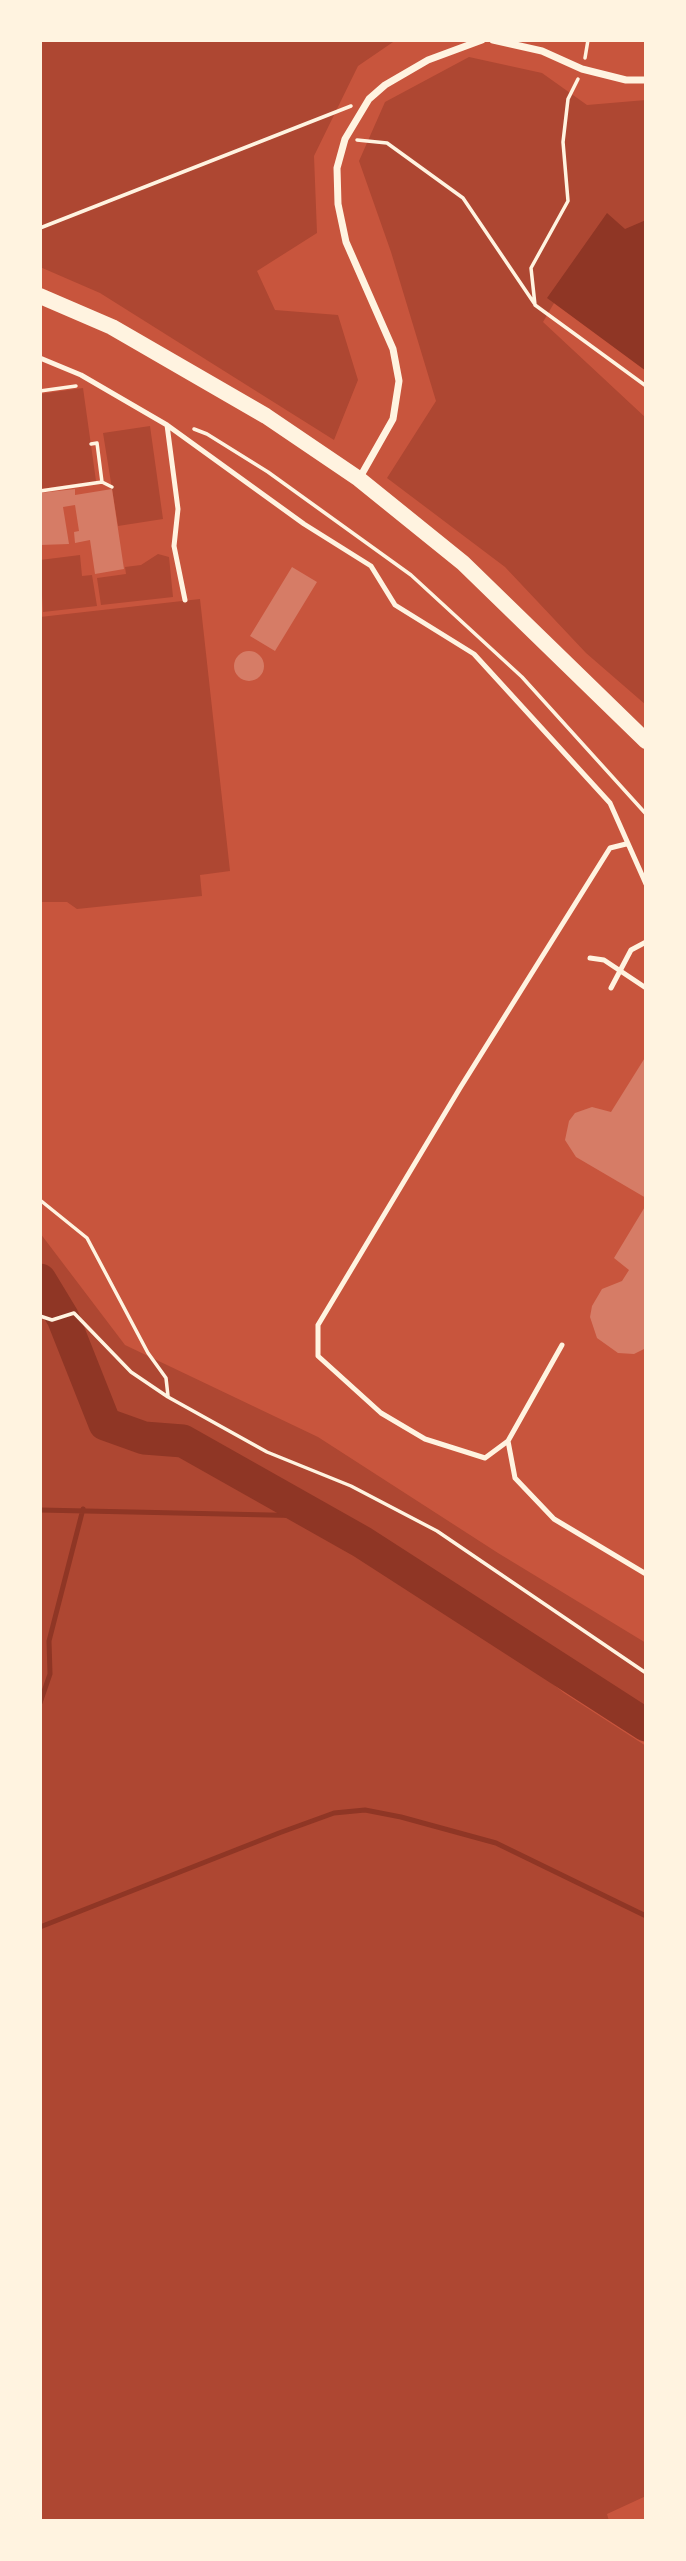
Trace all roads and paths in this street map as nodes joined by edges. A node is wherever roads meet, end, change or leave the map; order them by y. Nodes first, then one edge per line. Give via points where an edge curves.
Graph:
1 (482, 40) edge
2 (493, 40) edge
3 (588, 40) edge
4 (583, 69) junction
5 (646, 80) edge
6 (369, 99) junction
7 (345, 139) junction
8 (40, 228) edge
9 (40, 296) edge
10 (535, 305) junction
11 (40, 358) edge
12 (95, 383) junction
13 (646, 386) edge
14 (40, 391) edge
15 (167, 425) junction
16 (186, 426) dead end
17 (91, 444) dead end
18 (359, 479) junction
19 (102, 482) junction
20 (112, 488) dead end
21 (40, 491) edge
22 (185, 600) dead end
23 (646, 741) edge
24 (646, 814) edge
25 (626, 844) junction
26 (646, 884) edge
27 (646, 942) edge
28 (590, 958) dead end
29 (621, 969) junction
30 (611, 988) dead end
31 (646, 988) edge
32 (40, 1200) edge
33 (40, 1316) edge
34 (562, 1345) dead end
35 (168, 1396) junction
36 (508, 1441) junction
37 (646, 1574) edge
38 (646, 1673) edge

1 - 6 street via 428,60
2 - 4 street via 542,51
3 - 4 path
4 - 5 street
4 - 10 path via 568,99 563,142 568,201 531,268
6 - 7 street
6 - 8 path
7 - 10 path via 387,143 463,198
7 - 18 street via 337,168 346,242 393,349 399,382 393,419
9 - 18 main road via 112,327 266,416
10 - 13 path
11 - 12 lane
12 - 14 path
12 - 15 lane
15 - 22 lane via 178,509 174,546
15 - 25 lane via 304,524 371,566 395,605 474,654 610,803
16 - 24 path via 268,472 411,575 522,677
17 - 19 path via 97,443
18 - 23 main road via 463,563
19 - 20 path
19 - 21 path
25 - 26 lane
25 - 36 lane via 610,848 318,1325 318,1356 382,1413 425,1439 485,1458
27 - 29 lane via 631,950
28 - 29 lane
29 - 30 lane
29 - 31 lane
32 - 35 path via 87,1238 166,1378
33 - 35 path via 52,1320 74,1313 131,1373
34 - 36 lane
35 - 38 path via 267,1452 351,1486 437,1531
36 - 37 lane via 515,1478 554,1519

